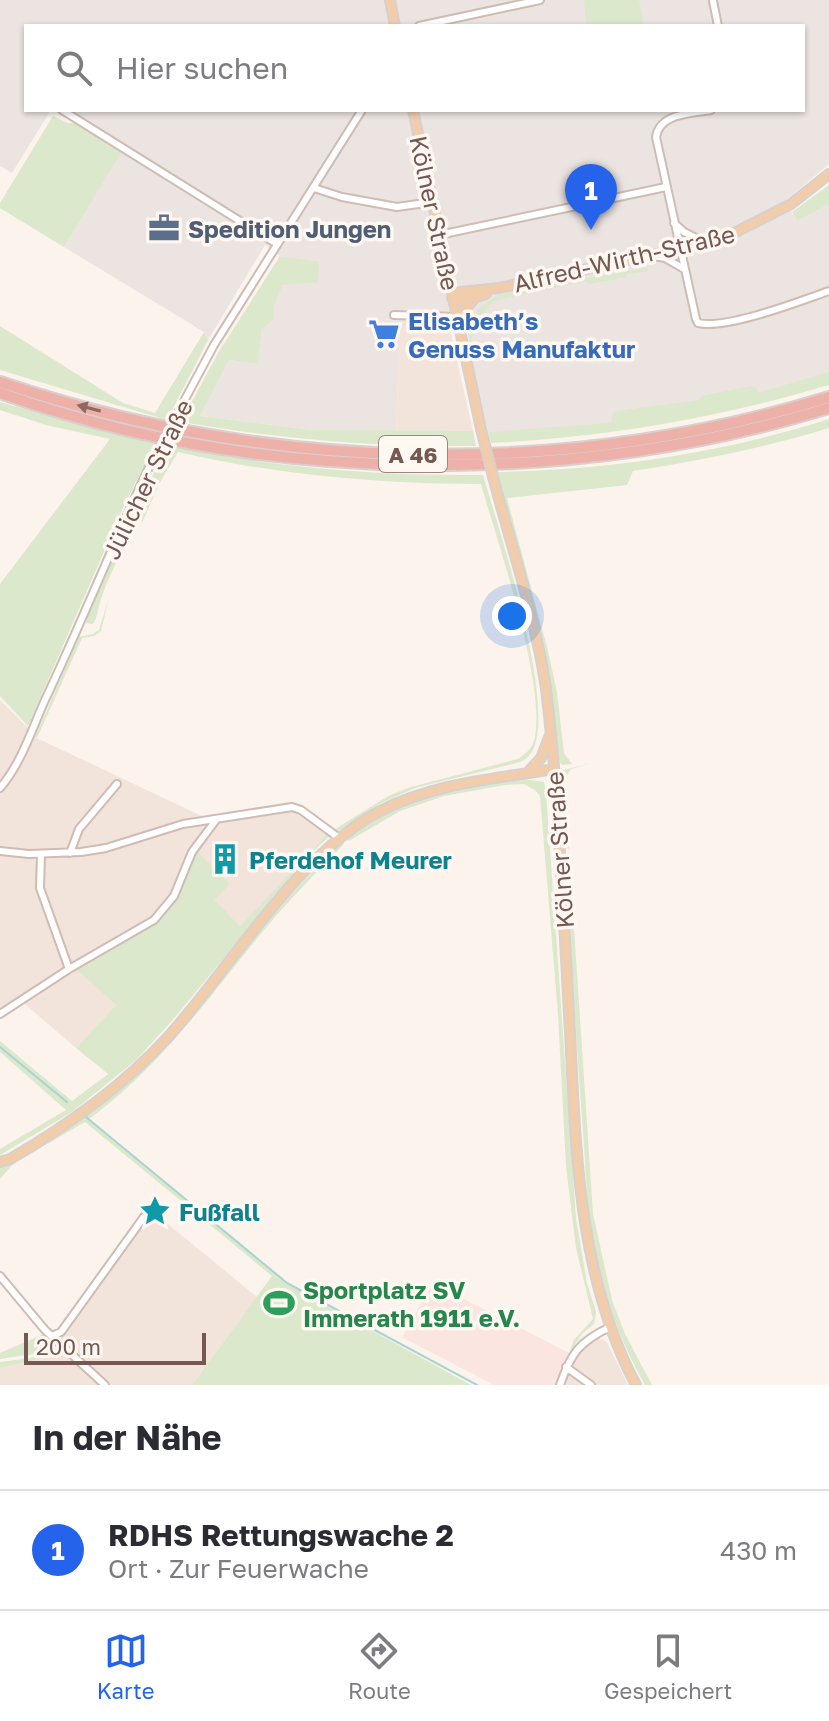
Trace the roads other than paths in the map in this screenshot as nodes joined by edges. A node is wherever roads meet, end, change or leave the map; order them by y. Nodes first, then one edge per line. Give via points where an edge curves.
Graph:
1 (390, 0) edge
2 (540, 0) edge
3 (714, 0) edge
4 (395, 24) edge
5 (428, 24) edge
6 (718, 24) edge
7 (65, 112) edge
8 (361, 112) edge
9 (413, 112) edge
10 (701, 112) edge
11 (829, 174) edge
12 (666, 187) junction
13 (314, 188) junction
14 (432, 202) junction
15 (674, 223) junction
16 (439, 235) junction
17 (706, 242) junction
18 (277, 244) junction
19 (680, 249) junction
20 (651, 255) junction
21 (684, 269) junction
22 (499, 288) junction
23 (829, 291) edge
24 (452, 298) junction
25 (476, 298) junction
26 (394, 315) dead end
27 (456, 317) junction
28 (459, 331) junction
29 (0, 382) edge
30 (0, 393) edge
31 (829, 397) edge
32 (829, 408) edge
33 (550, 733) junction
34 (554, 769) junction
35 (528, 772) junction
36 (117, 784) dead end
37 (0, 788) edge
38 (216, 820) junction
39 (339, 838) junction
40 (0, 851) edge
41 (70, 853) junction
42 (41, 854) junction
43 (69, 969) junction
44 (0, 1014) edge
45 (0, 1162) edge
46 (146, 1214) dead end
47 (0, 1276) edge
48 (610, 1327) junction
49 (52, 1336) junction
50 (566, 1367) junction
51 (105, 1385) edge
52 (560, 1385) edge
53 (591, 1385) edge
54 (636, 1385) edge

1 - 4 main road
2 - 5 street
3 - 6 street
7 - 18 street
8 - 13 street, Jülicher Straße
9 - 14 main road, Kölner Straße
10 - 12 street via 665,119 657,128
11 - 17 main road, Alfred-Wirth-Straße via 761,221
12 - 15 street
12 - 16 street
13 - 14 street via 397,207
13 - 18 street, Jülicher Straße
14 - 16 main road, Kölner Straße
15 - 17 street
15 - 19 street
16 - 24 main road, Kölner Straße
17 - 19 main road, Alfred-Wirth-Straße
18 - 37 street, Jülicher Straße, bridge via 214,345 151,463 35,723
19 - 20 main road, Alfred-Wirth-Straße
19 - 21 street
20 - 21 street
20 - 22 main road, Alfred-Wirth-Straße
21 - 23 street via 696,319 703,325 742,319
22 - 24 main road, Alfred-Wirth-Straße via 460,292
22 - 25 main road, Alfred-Wirth-Straße
24 - 25 main road, Alfred-Wirth-Straße
24 - 27 main road, Kölner Straße
25 - 28 main road via 466,308
26 - 27 street, Kölner Straße
27 - 28 main road, Kölner Straße
28 - 33 main road, Kölner Straße, bridge via 536,634
31 -> 29 highway, A 46 via 740,421 632,441 512,453 405,454 230,439 86,408
30 - 32 highway, A 46 via 84,419 227,449 412,465 514,464 634,451
33 - 34 main road, Kölner Straße
33 - 35 main road via 541,758
34 - 35 main road
34 - 48 main road, Kölner Straße via 581,1198 593,1270
35 - 39 main road via 416,795
36 - 41 street via 79,829
38 - 39 street via 298,808
38 - 41 street
38 - 43 street via 192,852 174,896 154,920
39 - 45 main road via 168,1037 121,1083 62,1127
40 - 42 street
41 - 42 street
42 - 43 street via 40,888
43 - 44 street
46 - 49 street via 61,1332
47 - 49 street
48 - 50 street via 580,1345
48 - 54 main road, Kölner Straße
49 - 51 street
50 - 52 street
50 - 53 street

